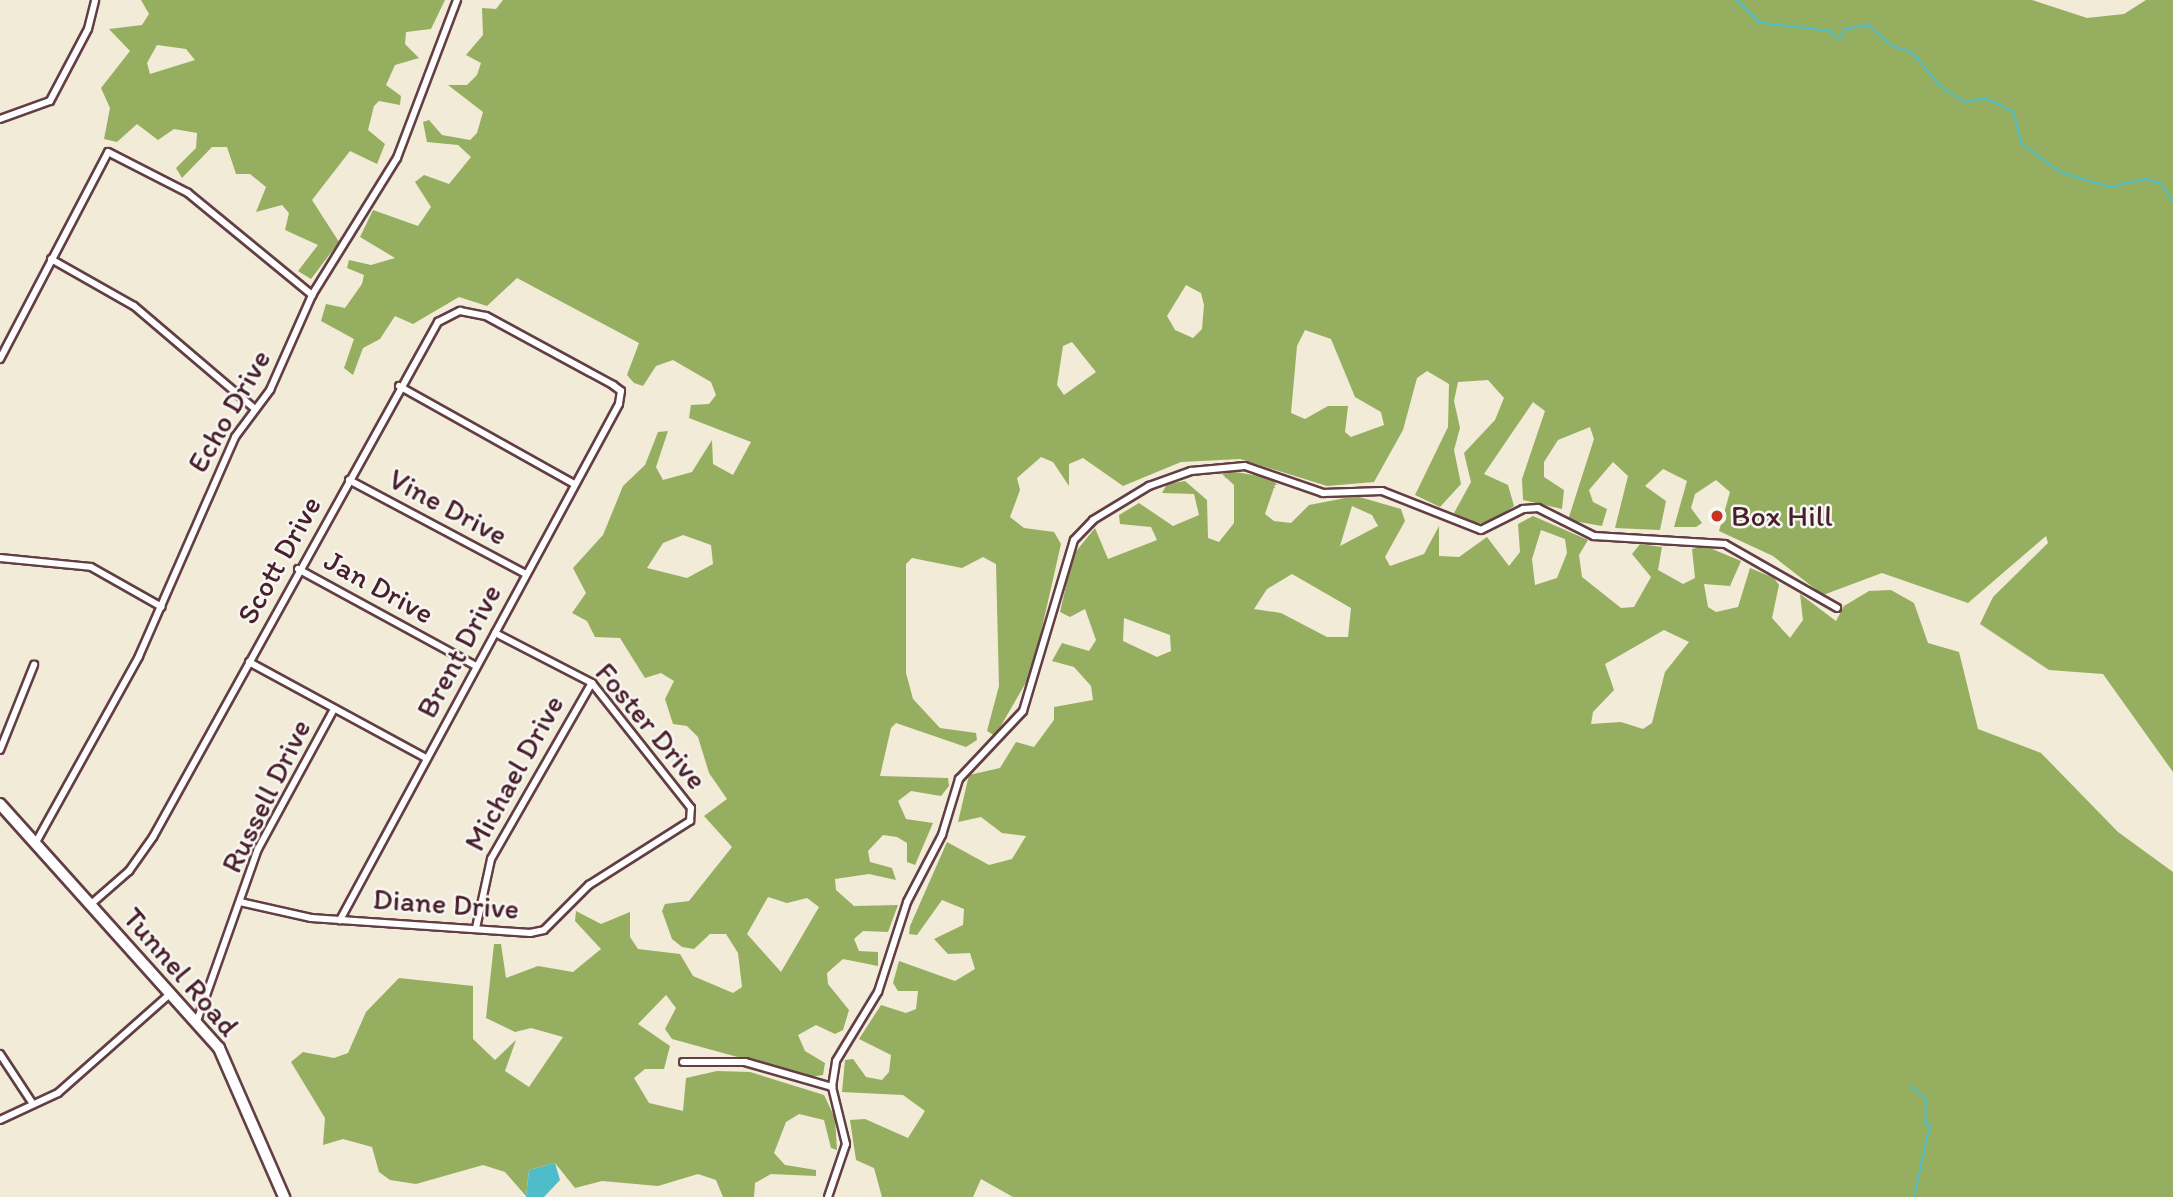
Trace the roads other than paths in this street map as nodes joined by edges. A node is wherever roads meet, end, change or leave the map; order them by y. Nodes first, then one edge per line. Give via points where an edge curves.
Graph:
1 (95, 0) edge
2 (457, 0) edge
3 (0, 119) edge
4 (51, 259) junction
5 (312, 295) junction
6 (0, 359) edge
7 (399, 386) junction
8 (619, 404) joint
9 (255, 409) junction
10 (349, 480) junction
11 (574, 484) junction
12 (0, 558) edge
13 (298, 569) junction
14 (526, 574) junction
15 (162, 607) junction
16 (1837, 608) dead end
17 (495, 633) junction
18 (249, 662) junction
19 (34, 665) dead end
20 (476, 666) junction
21 (592, 683) junction
22 (334, 709) junction
23 (0, 750) edge
24 (426, 758) junction
25 (0, 804) edge
26 (693, 815) joint
27 (35, 844) junction
28 (240, 902) junction
29 (90, 905) junction
30 (340, 920) junction
31 (477, 928) junction
32 (170, 993) junction
33 (197, 1021) junction
34 (0, 1054) edge
35 (683, 1062) dead end
36 (832, 1087) junction
37 (33, 1104) junction
38 (0, 1120) edge
39 (284, 1197) edge
40 (828, 1197) edge

1 - 3 street via 88,29 50,101
2 - 5 street, Echo Drive via 397,158
4 - 5 street via 108,152 195,198
4 - 6 street
4 - 9 street via 134,306
5 - 9 street, Echo Drive via 285,361
7 - 8 street, Scott Drive via 448,313 486,316 613,385 621,391
7 - 10 street, Scott Drive
7 - 11 street
8 - 11 street, Brent Drive
9 - 15 street, Echo Drive via 214,479
10 - 13 street, Scott Drive
10 - 14 street, Vine Drive
11 - 14 street, Brent Drive
12 - 15 street via 88,567
13 - 18 street, Scott Drive
13 - 20 street, Jan Drive
14 - 17 street, Brent Drive
15 - 27 street, Echo Drive
16 - 36 street via 1709,539 1594,536 1530,508 1475,529 1382,491 1323,493 1245,466 1158,482 1093,520 1068,550 1032,692 1013,727 959,779 878,992 839,1054
17 - 20 street, Brent Drive
17 - 21 street, Foster Drive
18 - 22 street
18 - 29 street, Scott Drive via 140,857
19 - 23 street
20 - 24 street, Brent Drive
21 - 26 street, Foster Drive
21 - 31 street, Michael Drive via 491,859
22 - 24 street
22 - 28 street, Russell Drive via 268,828
24 - 30 street, Brent Drive
25 - 27 main road, Tunnel Road
26 - 31 street, Diane Drive via 672,836 589,885 544,930
27 - 29 main road, Tunnel Road
28 - 30 street, Diane Drive
28 - 33 street, Russell Drive
29 - 32 main road, Tunnel Road
30 - 31 street, Diane Drive
32 - 33 main road, Tunnel Road
32 - 37 street via 80,1076
33 - 39 main road, Tunnel Road via 233,1075
34 - 37 street
35 - 36 street via 745,1062
36 - 40 street via 846,1144
37 - 38 street

